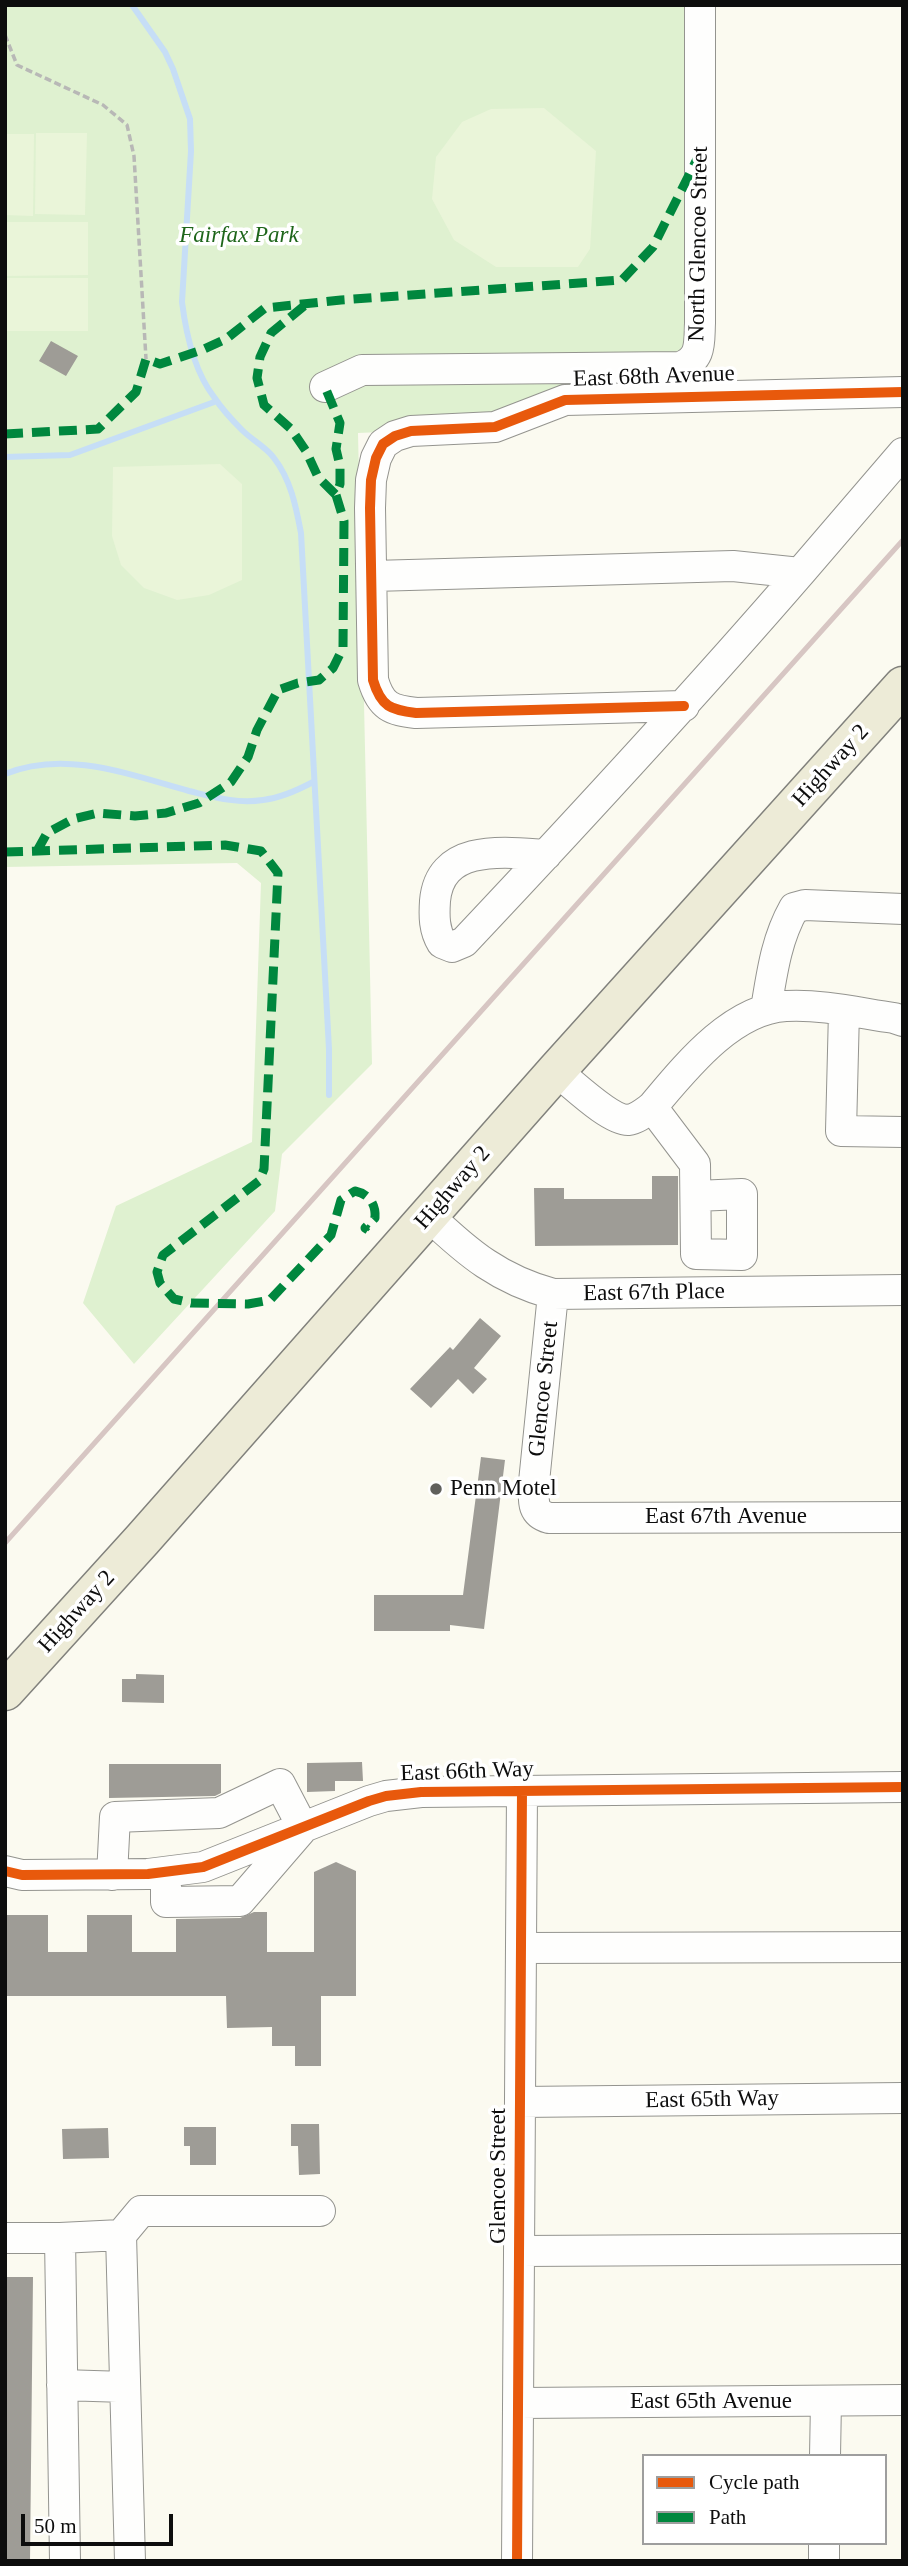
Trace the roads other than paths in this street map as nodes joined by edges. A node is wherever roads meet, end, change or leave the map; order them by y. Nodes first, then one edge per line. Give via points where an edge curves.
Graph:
1 (700, 5) edge
2 (326, 387) dead end
3 (903, 392) edge
4 (903, 453) edge
5 (800, 573) junction
6 (373, 576) junction
7 (903, 686) edge
8 (684, 706) junction
9 (546, 855) dead end
10 (903, 909) edge
11 (766, 1009) junction
12 (844, 1011) junction
13 (903, 1021) edge
14 (556, 1071) junction
15 (652, 1107) junction
16 (903, 1132) edge
17 (695, 1196) dead end
18 (429, 1216) junction
19 (903, 1290) edge
20 (553, 1294) junction
21 (903, 1517) edge
22 (549, 1518) joint
23 (5, 1691) edge
24 (903, 1787) edge
25 (522, 1791) junction
26 (303, 1828) junction
27 (5, 1871) edge
28 (166, 1873) junction
29 (111, 1875) junction
30 (903, 1947) edge
31 (521, 1948) junction
32 (903, 2098) edge
33 (520, 2102) junction
34 (320, 2211) dead end
35 (121, 2235) junction
36 (5, 2238) edge
37 (60, 2238) junction
38 (903, 2249) edge
39 (520, 2251) junction
40 (62, 2385) junction
41 (125, 2387) junction
42 (903, 2400) edge
43 (826, 2401) junction
44 (520, 2403) junction
45 (825, 2454) edge
46 (65, 2561) edge
47 (130, 2561) edge
48 (517, 2561) edge

1 - 2 street, North Glencoe Street via 700,323 697,354 690,363 680,367 362,370
3 - 6 street, East 68th Avenue via 565,400 495,427 411,431 395,436 383,444 371,480
4 - 5 street
5 - 6 street via 733,566
5 - 8 street
6 - 8 street via 373,680 382,701 392,709 416,713
7 - 14 main road, Highway 2
8 - 9 street
10 - 11 street via 794,908 775,956
11 - 12 street via 786,1006
11 - 15 street via 715,1038
12 - 13 street
12 - 16 street via 841,1131
14 - 15 street via 615,1117 629,1120
14 - 18 main road, Highway 2
15 - 17 street via 695,1164
18 - 20 street, East 67th Place via 496,1272
18 - 23 main road, Highway 2
19 - 20 street, East 67th Place
20 - 22 street, Glencoe Street via 534,1482 536,1512
21 - 22 street, East 67th Avenue
24 - 25 street, East 66th Way
25 - 26 street, East 66th Way via 386,1796
25 - 31 street, Glencoe Street
26 - 28 street, East 66th Way via 213,1863
26 - 28 street via 240,1901 166,1902
26 - 29 street via 281,1784 219,1813 115,1817
27 - 29 street, East 66th Way
28 - 29 street, East 66th Way
30 - 31 street
31 - 33 street, Glencoe Street
32 - 33 street, East 65th Way
33 - 39 street, Glencoe Street
34 - 35 street via 141,2211
35 - 37 street
35 - 41 street
36 - 37 street
37 - 40 street
38 - 39 street
39 - 44 street, Glencoe Street
40 - 41 street
40 - 46 street
41 - 47 street
42 - 43 street, East 65th Avenue
43 - 44 street, East 65th Avenue
43 - 45 street
44 - 48 street, Glencoe Street

